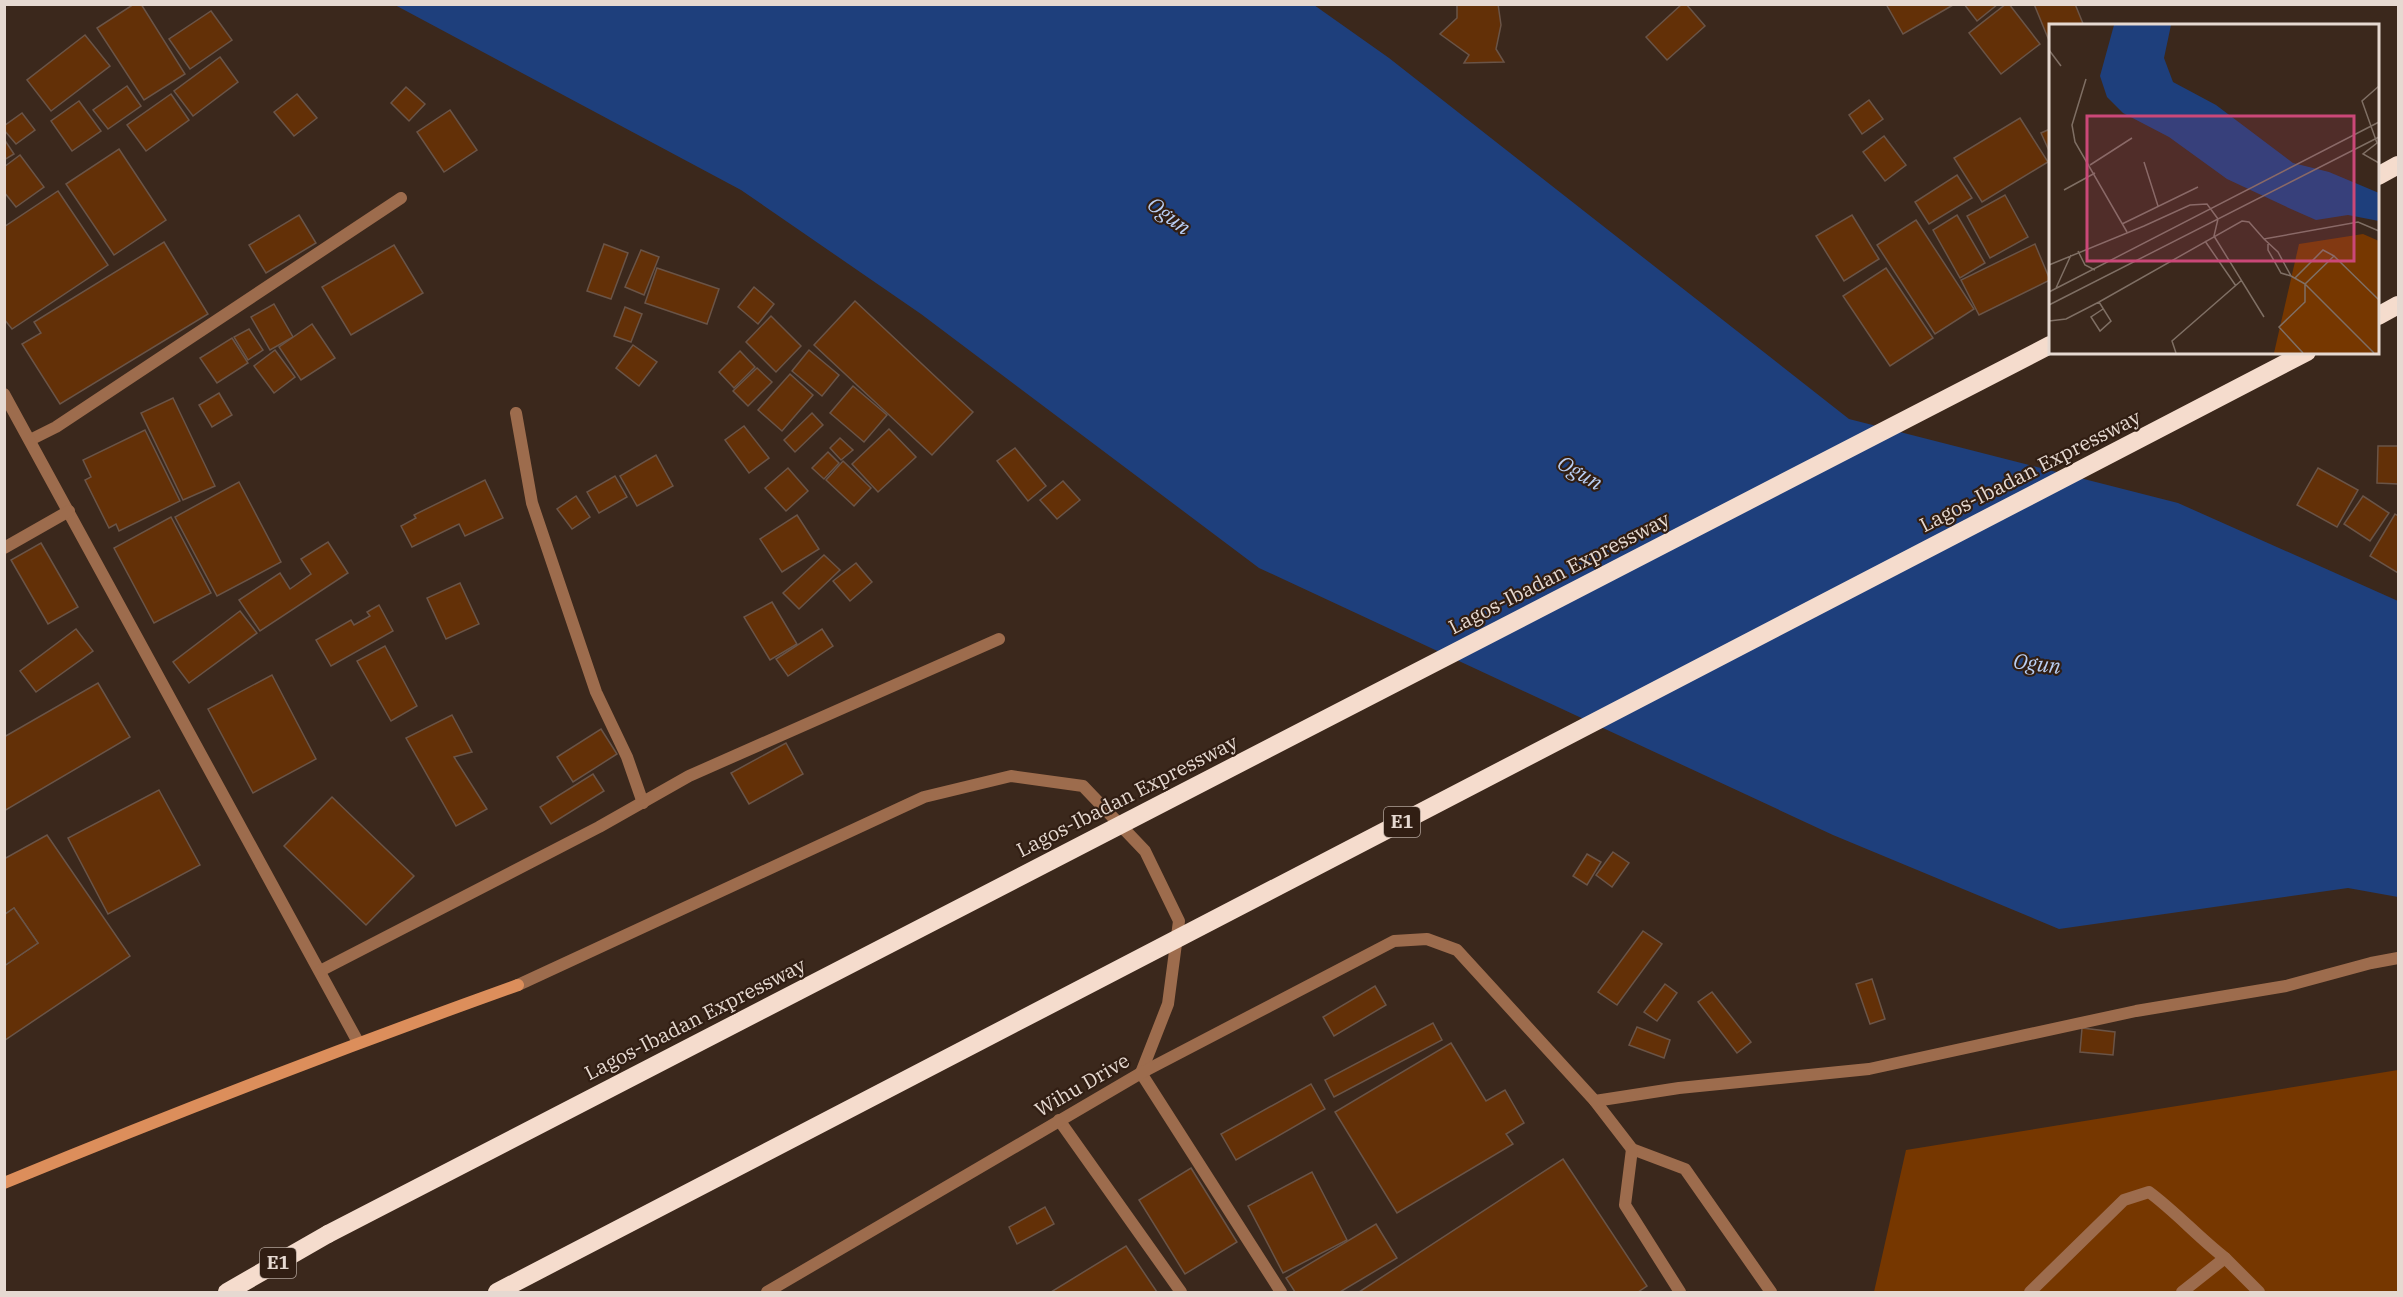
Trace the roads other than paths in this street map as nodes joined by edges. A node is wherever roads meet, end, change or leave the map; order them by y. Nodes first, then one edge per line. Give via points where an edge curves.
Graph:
1 (2398, 165) edge
2 (2379, 175) edge
3 (401, 198) dead end
4 (2398, 305) edge
5 (2379, 315) edge
6 (2049, 346) edge
7 (2303, 354) edge
8 (4, 394) edge
9 (516, 414) dead end
10 (30, 440) junction
11 (69, 511) junction
12 (4, 548) edge
13 (999, 639) dead end
14 (643, 803) junction
15 (2398, 958) edge
16 (320, 971) junction
17 (518, 985) joint
18 (358, 1042) junction
19 (1141, 1073) junction
20 (1595, 1101) junction
21 (1059, 1120) junction
22 (1632, 1149) junction
23 (4, 1183) edge
24 (2224, 1258) junction
25 (227, 1293) edge
26 (496, 1293) edge
27 (767, 1293) edge
28 (1180, 1293) edge
29 (1281, 1293) edge
30 (1680, 1293) edge
31 (1771, 1293) edge
32 (2030, 1293) edge
33 (2182, 1293) edge
34 (2259, 1293) edge

1 - 2 highway
3 - 10 street via 66,421
4 - 5 highway
6 - 25 highway, Lagos-Ibadan Expressway / E1, bridge via 328,1234
7 - 26 highway, Lagos-Ibadan Expressway / E1, bridge
8 - 10 street
9 - 14 street via 532,503 596,692 627,757
10 - 11 street
11 - 12 street
11 - 16 street
13 - 14 street via 689,776
14 - 16 street
15 - 20 street via 2286,986 2136,1011 1869,1069 1679,1088
16 - 18 street
17 - 18 main road
17 - 19 street via 924,797 1011,776 1083,786 1145,850 1179,921 1168,1004
18 - 23 main road
19 - 20 street, Wihu Drive via 1394,941 1427,939 1457,950
19 - 21 street, Wihu Drive
19 - 29 street
20 - 22 street
21 - 27 street, Wihu Drive
21 - 28 street
22 - 30 street via 1625,1205
22 - 31 street via 1684,1169
24 - 32 street via 2149,1192 2124,1200
24 - 33 street
24 - 34 street

